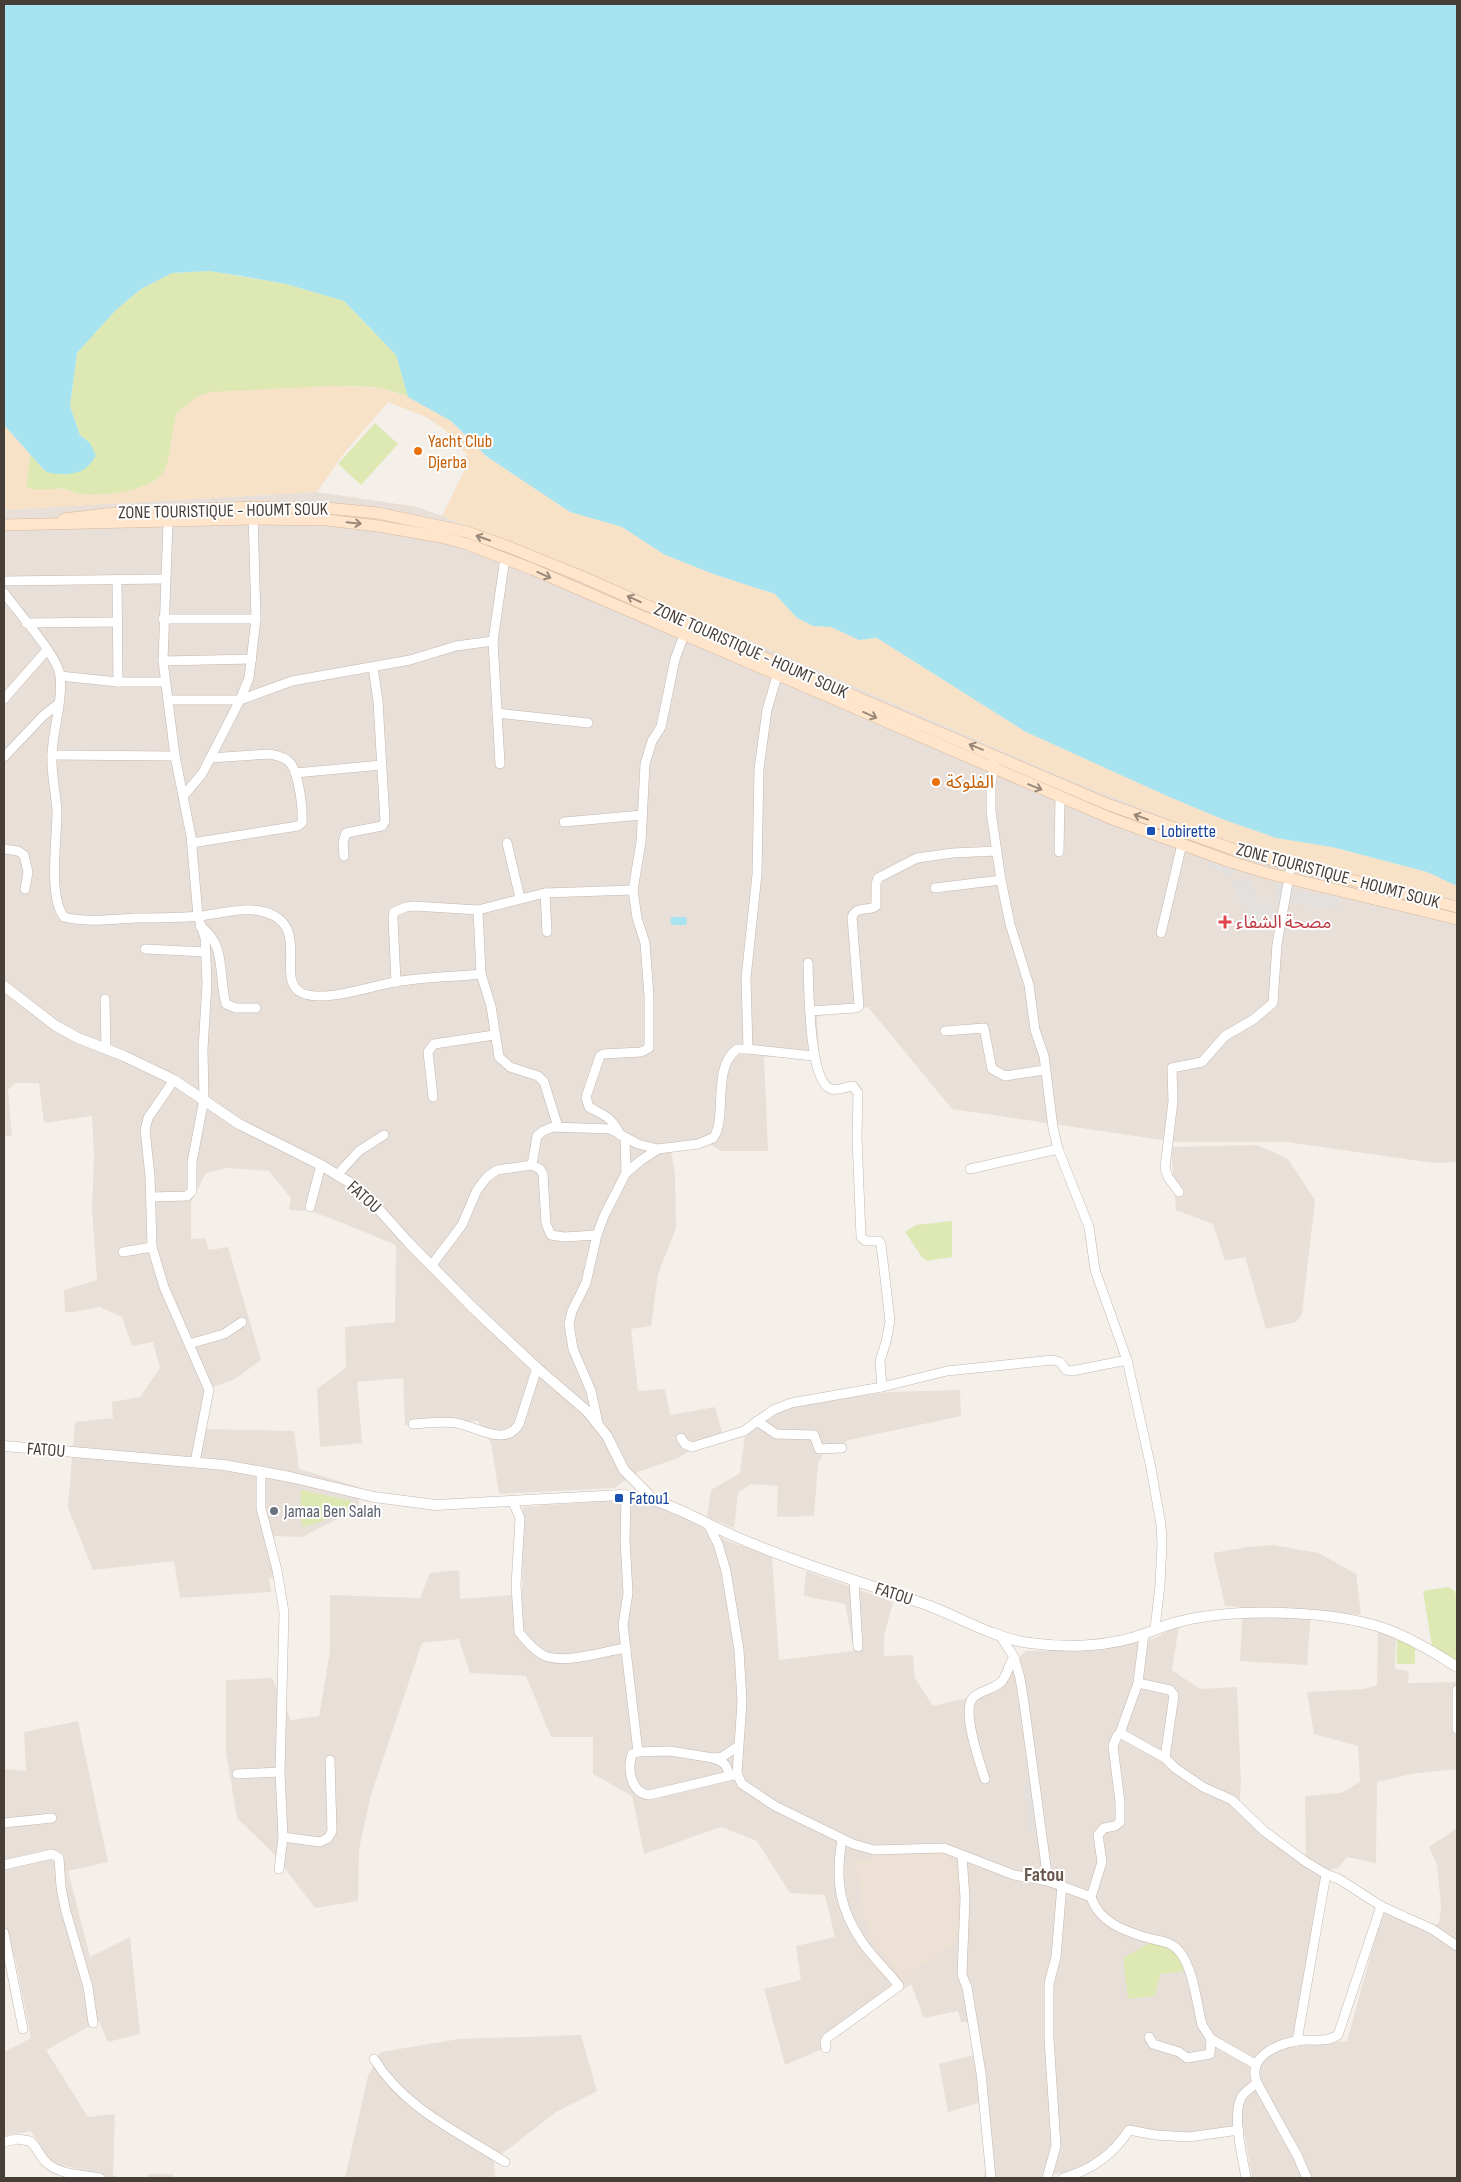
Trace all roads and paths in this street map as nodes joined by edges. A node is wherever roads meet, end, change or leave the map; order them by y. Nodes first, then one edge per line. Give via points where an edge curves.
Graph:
1 (253, 507) junction
2 (253, 519) junction
3 (168, 522) junction
4 (25, 524) junction
5 (4, 525) edge
6 (505, 558) junction
7 (166, 579) junction
8 (117, 580) junction
9 (4, 581) edge
10 (4, 594) edge
11 (163, 619) junction
12 (256, 619) junction
13 (118, 622) junction
14 (26, 623) junction
15 (689, 623) junction
16 (684, 636) junction
17 (493, 641) junction
18 (47, 650) junction
19 (252, 659) junction
20 (163, 660) junction
21 (373, 666) junction
22 (60, 676) junction
23 (777, 676) junction
24 (118, 682) junction
25 (166, 682) junction
26 (4, 699) edge
27 (169, 700) junction
28 (240, 700) junction
29 (58, 704) junction
30 (497, 713) junction
31 (588, 724) dead end
32 (4, 741) edge
33 (12, 749) junction
34 (52, 755) junction
35 (175, 756) junction
36 (997, 756) junction
37 (4, 757) edge
38 (210, 758) junction
39 (500, 764) dead end
40 (382, 765) junction
41 (992, 768) junction
42 (295, 773) junction
43 (184, 795) junction
44 (1060, 797) junction
45 (642, 815) junction
46 (564, 822) dead end
47 (192, 843) junction
48 (506, 844) dead end
49 (1182, 844) junction
50 (4, 849) edge
51 (997, 851) junction
52 (1059, 852) dead end
53 (344, 856) dead end
54 (1291, 866) junction
55 (1288, 878) junction
56 (1001, 880) junction
57 (935, 888) dead end
58 (25, 889) dead end
59 (633, 890) junction
60 (545, 894) junction
61 (520, 898) junction
62 (1457, 907) edge
63 (478, 910) junction
64 (1457, 919) edge
65 (199, 921) junction
66 (547, 932) dead end
67 (1161, 933) dead end
68 (145, 949) dead end
69 (206, 952) junction
70 (808, 963) dead end
71 (481, 974) junction
72 (396, 982) junction
73 (4, 986) edge
74 (105, 999) dead end
75 (256, 1008) dead end
76 (810, 1011) junction
77 (944, 1030) dead end
78 (494, 1035) junction
79 (106, 1048) junction
80 (748, 1049) junction
81 (813, 1056) junction
82 (1044, 1070) junction
83 (174, 1080) junction
84 (433, 1097) dead end
85 (204, 1099) junction
86 (558, 1127) junction
87 (384, 1135) dead end
88 (623, 1137) junction
89 (658, 1149) junction
90 (1058, 1149) junction
91 (321, 1165) junction
92 (532, 1165) junction
93 (970, 1169) dead end
94 (626, 1173) junction
95 (337, 1175) junction
96 (1179, 1192) dead end
97 (151, 1197) junction
98 (310, 1207) dead end
99 (597, 1235) junction
100 (152, 1247) junction
101 (123, 1252) dead end
102 (431, 1266) junction
103 (242, 1322) dead end
104 (189, 1344) junction
105 (1127, 1360) junction
106 (537, 1368) junction
107 (882, 1387) junction
108 (757, 1421) junction
109 (598, 1423) junction
110 (413, 1424) dead end
111 (681, 1438) dead end
112 (4, 1446) edge
113 (842, 1448) dead end
114 (195, 1462) junction
115 (624, 1470) junction
116 (261, 1471) junction
117 (624, 1495) junction
118 (652, 1498) junction
119 (514, 1502) junction
120 (708, 1524) junction
121 (854, 1581) junction
122 (1155, 1629) junction
123 (1144, 1634) junction
124 (1001, 1637) junction
125 (858, 1647) dead end
126 (626, 1648) junction
127 (1014, 1657) junction
128 (1457, 1667) edge
129 (1138, 1683) junction
130 (1457, 1690) edge
131 (1457, 1728) edge
132 (1120, 1733) junction
133 (737, 1747) junction
134 (638, 1752) junction
135 (713, 1758) junction
136 (1164, 1758) junction
137 (330, 1760) dead end
138 (280, 1772) junction
139 (237, 1774) dead end
140 (733, 1775) junction
141 (986, 1779) dead end
142 (52, 1818) dead end
143 (4, 1823) edge
144 (284, 1837) junction
145 (842, 1840) junction
146 (962, 1856) junction
147 (4, 1864) edge
148 (279, 1869) dead end
149 (1326, 1874) junction
150 (1048, 1881) junction
151 (1062, 1885) junction
152 (1091, 1897) junction
153 (1381, 1906) junction
154 (4, 1933) edge
155 (1457, 1934) edge
156 (1456, 1945) edge
157 (93, 2023) dead end
158 (23, 2029) dead end
159 (1149, 2037) dead end
160 (1211, 2039) junction
161 (1297, 2041) junction
162 (826, 2048) dead end
163 (374, 2059) dead end
164 (1255, 2064) junction
165 (1257, 2083) junction
166 (1239, 2130) junction
167 (4, 2142) edge
168 (505, 2162) dead end
169 (100, 2178) edge
170 (991, 2178) edge
171 (1048, 2178) edge
172 (1063, 2178) edge
173 (1246, 2178) edge
174 (1307, 2178) edge

1 - 2 street
1 - 4 main road, ZONE TOURISTIQUE - HOUMT SOUK via 105,514
15 -> 1 main road, ZONE TOURISTIQUE - HOUMT SOUK via 467,532 369,512
2 - 3 main road
2 -> 6 main road via 327,520 378,526 441,537
2 - 12 street
3 - 4 main road
3 - 7 street
4 - 5 main road
6 -> 16 main road
6 - 17 street
7 - 8 street
7 - 11 street
8 - 9 street
8 - 13 street
10 - 14 street
11 - 12 street
11 - 20 street
12 - 19 street
13 - 14 street
13 - 24 street
14 - 18 street
15 - 16 street
36 -> 15 main road, ZONE TOURISTIQUE - HOUMT SOUK
16 - 23 main road
16 - 45 street via 675,659 661,727 648,754
17 - 21 street via 456,646 428,656
17 - 30 street
18 - 22 street
18 - 26 street
19 - 20 street
19 - 28 street
20 - 25 street
21 - 28 street via 292,681
21 - 40 street
22 - 24 street
22 - 29 street
23 -> 41 main road
23 - 80 street via 767,710 759,769 757,874 746,978
24 - 25 street
25 - 27 street
27 - 28 street
27 - 35 street
28 - 38 street
29 - 33 street
29 - 34 street
30 - 31 street
30 - 39 street
32 - 33 street
33 - 37 street
34 - 35 street
34 - 65 street via 57,812 55,880 60,912 64,917
35 - 43 street
36 - 41 street
54 -> 36 main road, ZONE TOURISTIQUE - HOUMT SOUK via 1133,814
38 - 42 street via 260,754 278,756 290,762
38 - 43 street via 197,781
40 - 42 street
40 - 53 street via 384,824 346,833
41 -> 44 main road
41 - 51 street via 992,812
42 - 47 street via 303,815 298,826
43 - 47 street
44 - 49 main road
44 - 52 street
45 - 46 street
45 - 59 street via 639,862
47 - 65 street
48 - 61 street
49 - 55 main road
49 - 67 street
50 - 58 street via 24,855 28,872
51 - 56 street
51 - 76 street via 917,858 878,878 876,906 858,909 852,917 859,1006
54 - 55 street
54 - 62 main road, ZONE TOURISTIQUE - HOUMT SOUK
55 - 64 main road
55 - 96 street via 1277,944 1274,1003 1225,1036 1202,1062 1172,1068 1173,1101 1165,1168
56 - 57 street
56 - 82 street via 1010,924 1030,985
59 - 60 street
59 - 88 street via 645,943 649,1048 641,1052 600,1056 586,1097 589,1108 608,1117
60 - 61 street
60 - 66 street
61 - 63 street
63 - 71 street
63 - 72 street via 414,906 394,912
65 - 69 street
65 - 72 street via 252,910 281,920 289,931 290,967 294,985 300,992 326,995
65 - 75 street via 213,936 218,949 226,1004 236,1008
68 - 69 street
69 - 85 street
70 - 76 street
71 - 72 street
71 - 78 street via 491,1006
73 - 79 street, FATOU via 56,1026
74 - 79 street
76 - 81 street
77 - 82 street via 984,1028 992,1069 1005,1076
78 - 84 street via 434,1044 428,1052
78 - 86 street via 499,1056 504,1062 538,1076 544,1082
79 - 83 street, FATOU
80 - 81 street
80 - 89 street via 737,1049 729,1059 720,1094 718,1128 713,1138 698,1144
81 - 107 street via 827,1087 832,1090 853,1086 858,1093 856,1137 861,1237 881,1244 889,1305 889,1332 880,1360
82 - 90 street
83 - 85 street, FATOU
83 - 97 street via 148,1118 145,1130
85 - 91 street, FATOU via 239,1124
85 - 97 street via 192,1162 191,1193 187,1196
86 - 88 street via 610,1129
86 - 92 street via 548,1128 537,1136
87 - 95 street via 359,1150
88 - 89 street
88 - 94 street
89 - 94 street
90 - 93 street
90 - 105 street via 1089,1228 1095,1270
91 - 95 street, FATOU
91 - 98 street
92 - 99 street via 543,1174 546,1224 550,1235
92 - 102 street via 497,1170 481,1183 462,1225
94 - 99 street
95 - 102 street, FATOU via 374,1204
97 - 100 street
99 - 109 street via 586,1284 569,1324 573,1349 591,1390
100 - 101 street
100 - 104 street via 164,1287
102 - 106 street, FATOU
103 - 104 street via 224,1334
104 - 114 street via 209,1390
105 - 107 street via 1072,1370 1066,1370 1060,1362 1053,1360 947,1370
105 - 122 street via 1161,1525 1162,1562
106 - 109 street, FATOU
106 - 110 street via 519,1424 515,1432 507,1436 439,1421
107 - 108 street via 791,1403
108 - 111 street via 744,1431 692,1447
108 - 113 street via 776,1434 814,1435 819,1449
109 - 115 street, FATOU
112 - 114 street, FATOU
114 - 116 street, FATOU
115 - 117 street via 627,1487
115 - 118 street, FATOU
116 - 119 street, FATOU via 398,1502 450,1505
116 - 138 street via 260,1508 277,1570 284,1612
117 - 118 street, FATOU
117 - 119 street, FATOU
117 - 126 street via 628,1593 623,1625
118 - 120 street, FATOU
119 - 126 street via 520,1518 516,1585 519,1632 548,1657
120 - 121 street, FATOU
120 - 133 street via 726,1571 739,1650 742,1702
121 - 124 street, FATOU via 938,1610
121 - 125 street
122 - 123 street, FATOU
122 - 128 street, FATOU via 1197,1618 1250,1613 1355,1620 1386,1628
123 - 124 street, FATOU via 1111,1642 1069,1645 1033,1644
123 - 129 street
124 - 127 street
126 - 134 street
127 - 141 street via 1001,1682 976,1696 970,1705 973,1744
127 - 150 street via 1025,1710
129 - 132 street
129 - 136 street via 1170,1690 1174,1695
130 - 131 street
132 - 136 street
132 - 152 street via 1112,1746 1120,1822 1104,1828 1098,1835 1102,1862
133 - 135 street via 722,1757
133 - 140 street
134 - 135 street via 679,1752
134 - 140 street via 632,1754 630,1768 635,1789 641,1794 649,1795
135 - 140 street via 723,1762
136 - 149 street via 1203,1786 1232,1800 1282,1845
137 - 144 street via 332,1831 328,1838 320,1842
138 - 139 street
138 - 144 street
140 - 145 street via 755,1794
142 - 143 street
144 - 148 street
145 - 146 street via 874,1850 944,1848
145 - 162 street via 838,1875 844,1906 862,1943 899,1986 827,2038
146 - 150 street via 1014,1875
146 - 170 street via 965,1898 962,1975 981,2073
147 - 157 street via 52,1854 59,1858 65,1908 88,1987
149 - 153 street
149 - 161 street
150 - 151 street
151 - 152 street
151 - 171 street via 1056,1957 1049,1984 1056,2146
152 - 160 street via 1099,1914 1114,1925 1178,1949 1187,1965 1202,2025
153 - 156 street via 1432,1929
153 - 161 street via 1338,2035 1324,2041
154 - 158 street
155 - 156 street
159 - 160 street via 1153,2044 1188,2058 1210,2054
160 - 164 street
161 - 164 street via 1269,2051
163 - 168 street via 414,2105
164 - 165 street
165 - 166 street via 1239,2103
165 - 174 street
166 - 172 street via 1189,2137 1129,2130 1105,2159 1089,2169
166 - 173 street
167 - 169 street via 30,2140 51,2166

